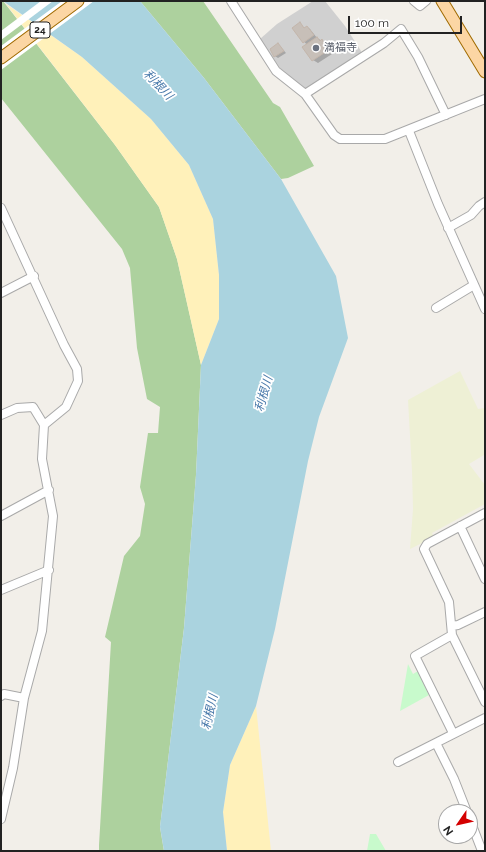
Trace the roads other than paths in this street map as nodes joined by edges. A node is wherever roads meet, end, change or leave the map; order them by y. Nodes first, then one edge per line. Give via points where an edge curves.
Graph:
1 (78, 1) edge
2 (232, 1) edge
3 (414, 1) edge
4 (426, 1) edge
5 (442, 1) edge
6 (1, 58) edge
7 (485, 72) edge
8 (304, 94) junction
9 (485, 99) edge
10 (446, 115) junction
11 (409, 131) junction
12 (485, 202) edge
13 (1, 208) edge
14 (448, 228) junction
15 (34, 276) junction
16 (474, 285) junction
17 (1, 293) edge
18 (436, 308) dead end
19 (485, 309) edge
20 (1, 415) edge
21 (44, 425) junction
22 (49, 490) junction
23 (485, 513) edge
24 (1, 516) edge
25 (460, 526) junction
26 (49, 570) junction
27 (485, 579) edge
28 (1, 590) edge
29 (485, 612) edge
30 (452, 626) junction
31 (452, 635) junction
32 (2, 693) edge
33 (24, 698) junction
34 (485, 702) edge
35 (485, 718) edge
36 (453, 733) junction
37 (436, 742) junction
38 (398, 762) dead end
39 (464, 804) edge
40 (1, 819) edge
41 (478, 841) edge
42 (482, 851) edge

1 - 6 main road, 24
2 - 8 street via 276,70
3 - 4 street via 420,6
5 - 7 main road
8 - 10 street via 384,44 401,30 418,57
8 - 11 street via 334,135 340,139 380,140
9 - 10 street
10 - 11 street
11 - 14 street
12 - 14 street via 471,215
13 - 15 street
14 - 16 street
15 - 17 street
15 - 21 street via 64,345 75,362 78,374 66,407
16 - 18 street
16 - 19 street
20 - 21 street via 17,408 33,407
21 - 22 street via 42,459
22 - 24 street
22 - 26 street via 54,516
23 - 25 street
25 - 27 street
25 - 30 street via 427,544 424,549 450,602
26 - 28 street
26 - 33 street via 42,631
29 - 30 street
30 - 31 street
31 - 34 street
31 - 36 street via 411,655
32 - 33 street
33 - 40 street via 13,768
35 - 36 street
36 - 37 street
37 - 38 street
37 - 39 street
41 - 42 street

